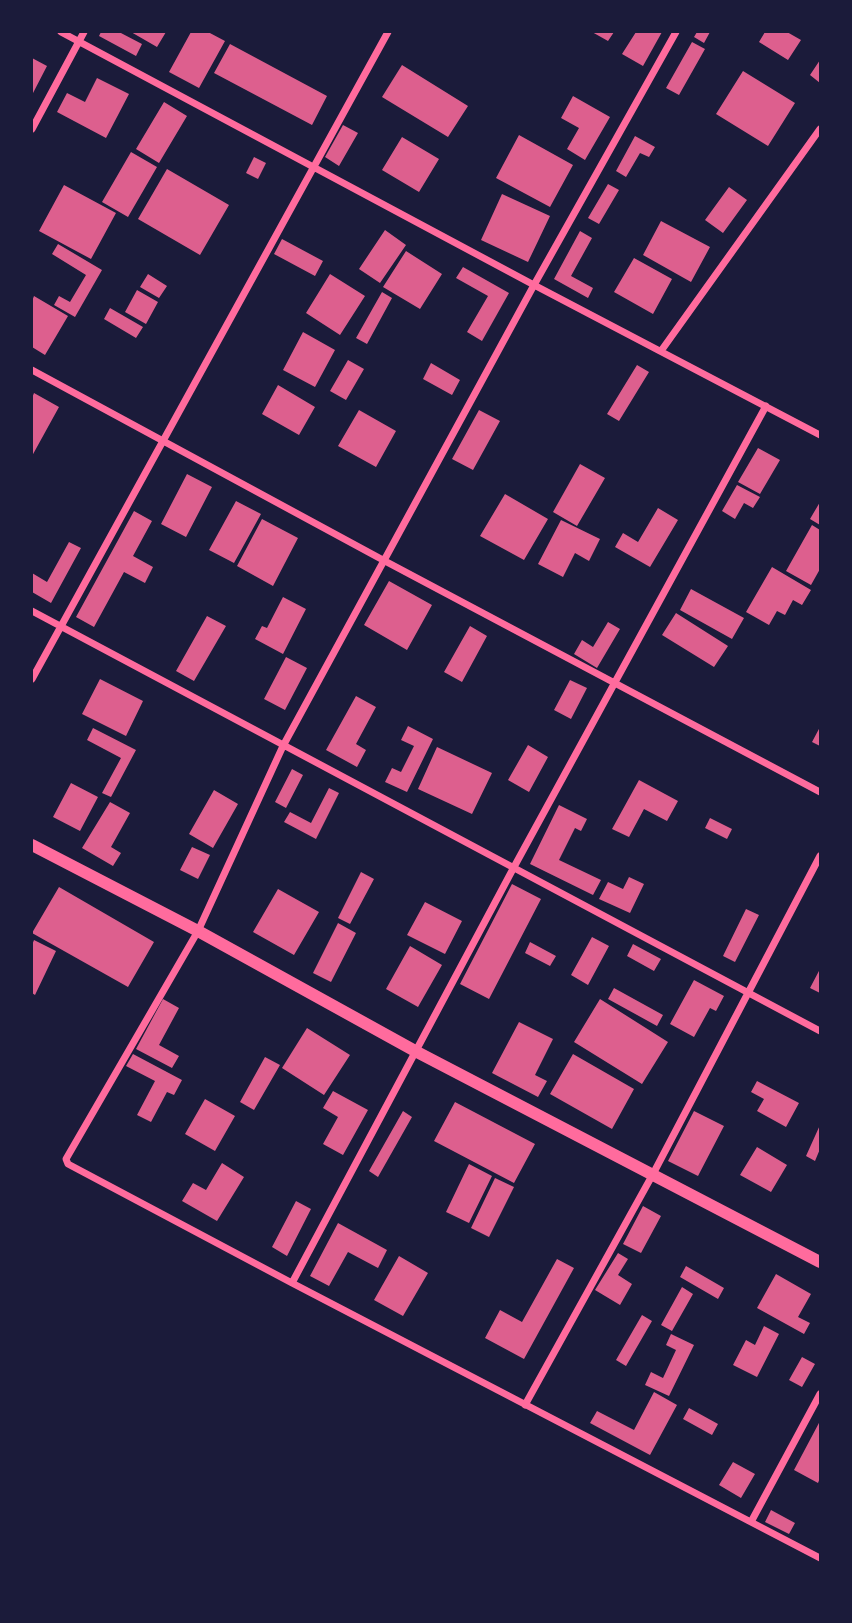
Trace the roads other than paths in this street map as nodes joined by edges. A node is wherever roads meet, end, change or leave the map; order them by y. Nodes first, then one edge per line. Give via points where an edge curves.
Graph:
1 (61, 32) edge
2 (84, 32) edge
3 (388, 32) edge
4 (676, 32) edge
5 (79, 41) junction
6 (32, 129) edge
7 (821, 129) edge
8 (314, 166) junction
9 (534, 285) junction
10 (662, 351) junction
11 (32, 370) edge
12 (766, 406) junction
13 (821, 435) edge
14 (163, 440) junction
15 (383, 560) junction
16 (32, 611) edge
17 (61, 627) junction
18 (32, 679) edge
19 (616, 683) junction
20 (283, 746) junction
21 (821, 792) edge
22 (32, 845) edge
23 (821, 856) edge
24 (514, 867) junction
25 (198, 931) junction
26 (747, 992) junction
27 (821, 1031) edge
28 (417, 1052) junction
29 (653, 1174) junction
30 (821, 1262) edge
31 (292, 1283) junction
32 (821, 1394) edge
33 (525, 1405) junction
34 (751, 1522) junction
35 (821, 1558) edge

1 - 5 street
2 - 5 street
3 - 8 street
4 - 9 street
5 - 6 street
5 - 8 street
7 - 10 street
8 - 9 street
8 - 14 street
9 - 10 street
9 - 15 street
10 - 12 street
11 - 14 street
12 - 13 street
12 - 19 street
14 - 15 street
14 - 17 street
15 - 19 street
15 - 20 street
16 - 17 street
17 - 18 street
17 - 20 street
19 - 21 street
19 - 24 street
20 - 24 street
20 - 25 street
22 - 25 street
23 - 26 street
24 - 26 street
24 - 28 street
25 - 28 street
25 - 31 street via 67,1162
26 - 27 street
26 - 29 street
28 - 29 street
28 - 31 street
29 - 30 street
29 - 33 street
31 - 33 street
32 - 34 street
33 - 34 street
34 - 35 street

